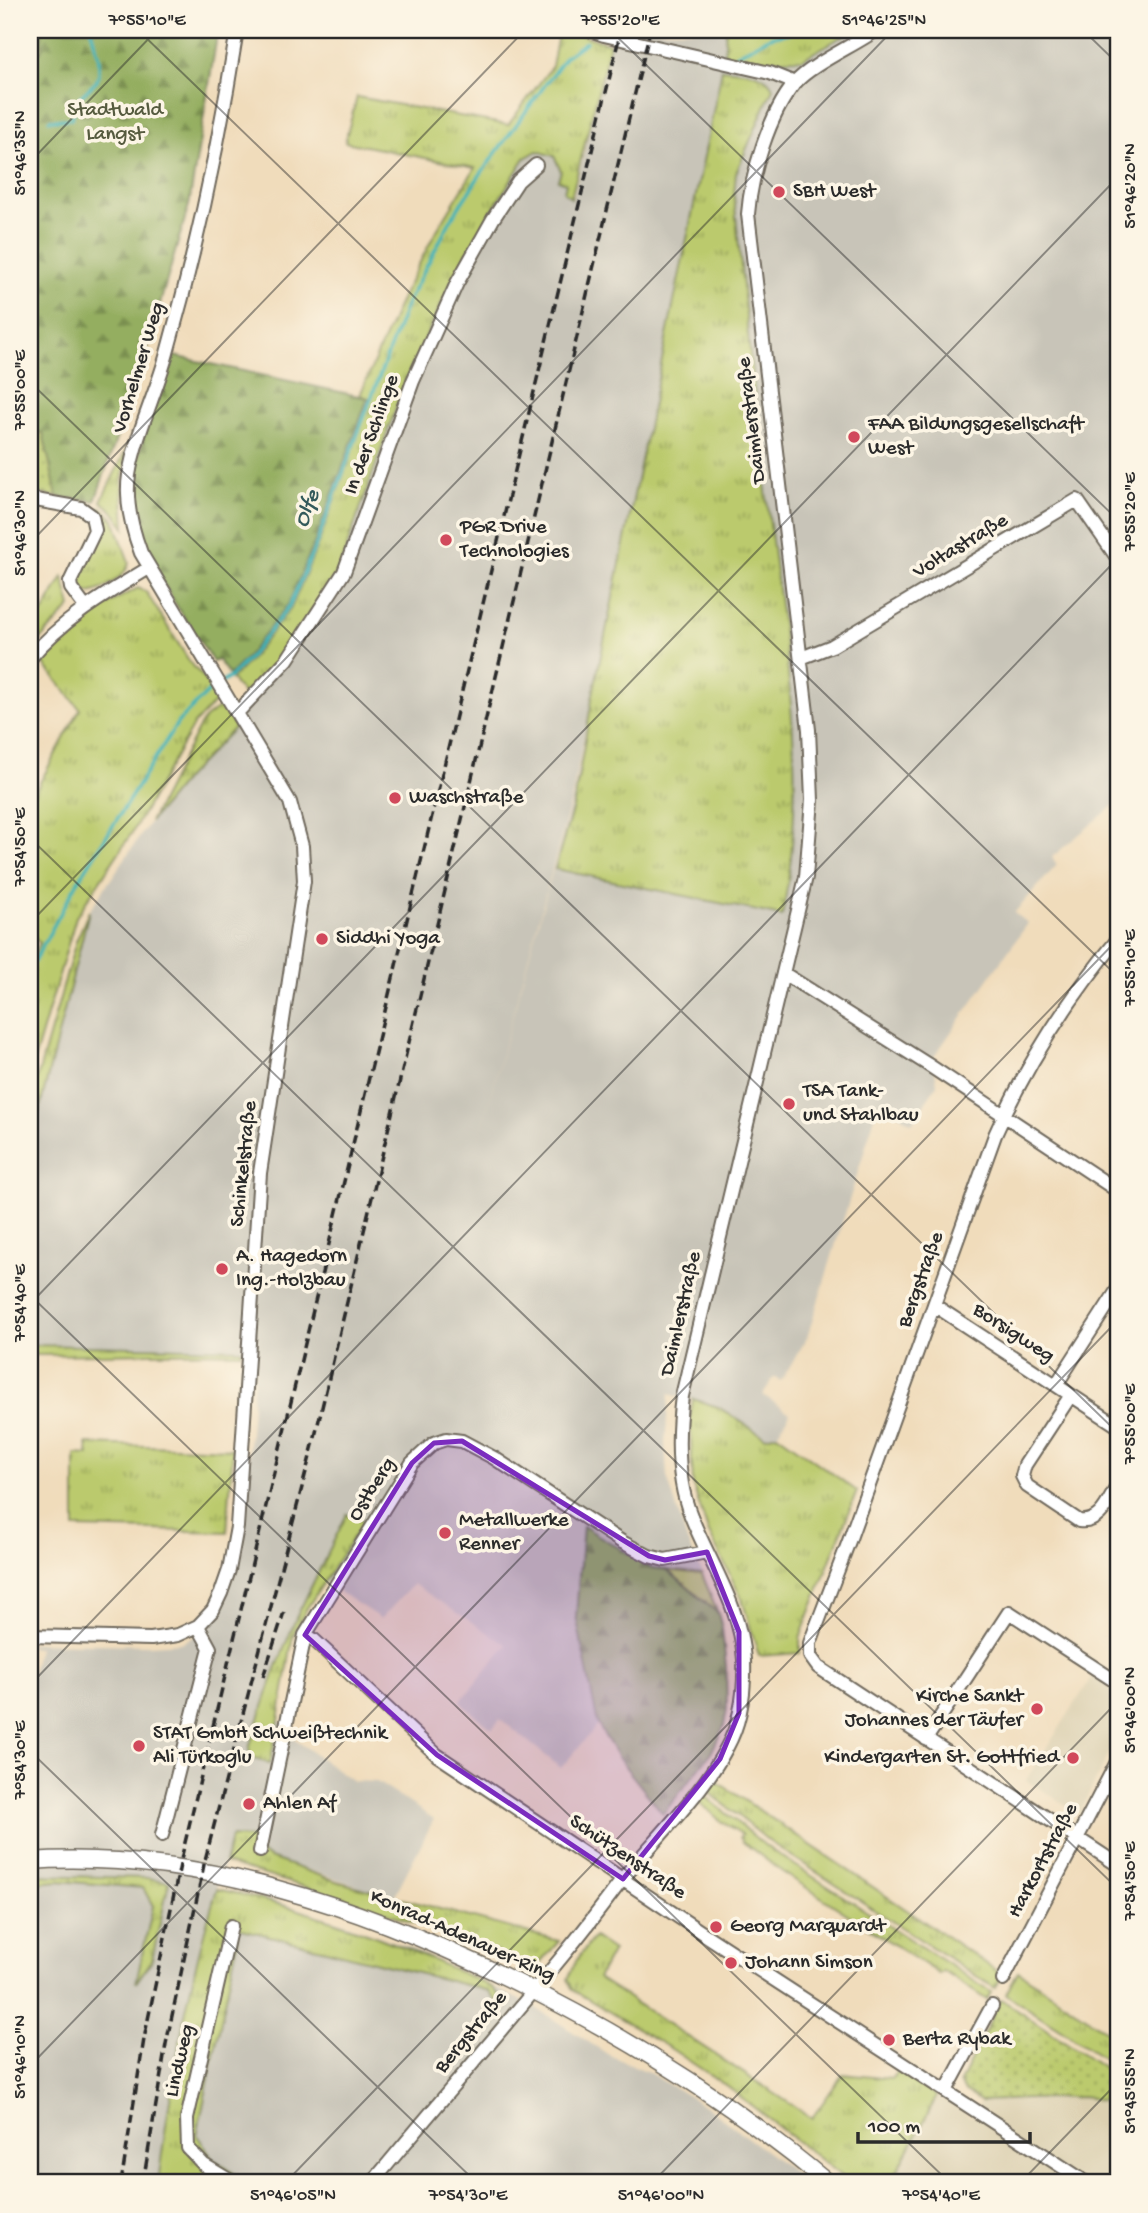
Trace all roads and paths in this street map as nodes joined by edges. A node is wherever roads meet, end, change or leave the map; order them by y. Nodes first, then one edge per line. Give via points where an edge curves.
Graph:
1 (237, 30) edge
2 (589, 30) edge
3 (876, 30) edge
4 (795, 83) junction
5 (536, 165) dead end
6 (30, 499) edge
7 (1118, 559) edge
8 (149, 568) junction
9 (85, 607) junction
10 (30, 658) edge
11 (801, 658) junction
12 (237, 713) junction
13 (1118, 939) edge
14 (783, 973) junction
15 (1003, 1116) junction
16 (1118, 1191) edge
17 (1118, 1289) edge
18 (934, 1305) junction
19 (1056, 1385) junction
20 (1071, 1395) junction
21 (1118, 1426) edge
22 (1118, 1485) edge
23 (707, 1552) junction
24 (198, 1626) junction
25 (305, 1634) junction
26 (30, 1636) edge
27 (744, 1659) joint
28 (1118, 1683) edge
29 (926, 1739) junction
30 (1118, 1760) edge
31 (162, 1835) dead end
32 (1078, 1839) junction
33 (260, 1851) dead end
34 (30, 1861) edge
35 (1118, 1865) edge
36 (623, 1879) junction
37 (231, 1926) dead end
38 (1003, 1980) dead end
39 (533, 1990) junction
40 (992, 2006) dead end
41 (946, 2091) junction
42 (234, 2183) edge
43 (372, 2183) edge
44 (828, 2183) edge
45 (1087, 2183) edge

1 - 8 street, Vorhelmer Weg via 212,171 167,355 129,478 131,520
2 - 4 street
3 - 4 street
4 - 11 street, Daimlerstraße via 761,152 750,184 748,214
5 - 12 street, In der Schlinge via 518,181 457,283 413,381 344,572 287,660
6 - 9 street via 82,508 92,516 95,530 70,582
7 - 11 street, Voltastraße via 1077,500 832,646
8 - 9 street
8 - 12 street, Schinkelstraße
9 - 10 street
11 - 14 street, Daimlerstraße via 812,810 806,877
12 - 24 street, Schinkelstraße via 290,802 302,846 304,881 260,1173 237,1527 221,1592
13 - 15 street, Bergstraße via 1048,1039
14 - 15 street
14 - 23 street, Daimlerstraße via 679,1421 680,1472 690,1514
15 - 16 street
15 - 18 street, Bergstraße
17 - 19 street
18 - 19 street, Borsigweg
18 - 29 street, Bergstraße via 810,1643 810,1656 818,1667
19 - 20 street, Borsigweg
20 - 21 street, Borsigweg
20 - 22 street via 1025,1465 1022,1476 1027,1486 1079,1521 1088,1522 1097,1518
23 - 25 street, Ostberg via 665,1560 649,1556 494,1458 462,1441 446,1439 434,1443 412,1463
23 - 27 street, Daimlerstraße via 732,1606
24 - 26 street via 151,1639
24 - 31 street via 210,1648
25 - 33 street, Ostberg
25 - 36 street, Schützenstraße via 437,1755
27 - 36 street, Bergstraße via 739,1713 728,1745 700,1787
28 - 29 street via 1009,1612
29 - 32 street
30 - 32 street, Harkortstraße
32 - 35 street
32 - 38 street, Harkortstraße
34 - 39 main road, Konrad-Adenauer-Ring via 130,1862 260,1884 371,1918
36 - 39 street, Bergstraße
36 - 41 street, Schützenstraße
37 - 42 street, Lindweg via 187,2119 188,2148 204,2165
39 - 43 street, Bergstraße
39 - 44 main road, Konrad-Adenauer-Ring via 676,2070
40 - 41 street
41 - 45 street, Schützenstraße

